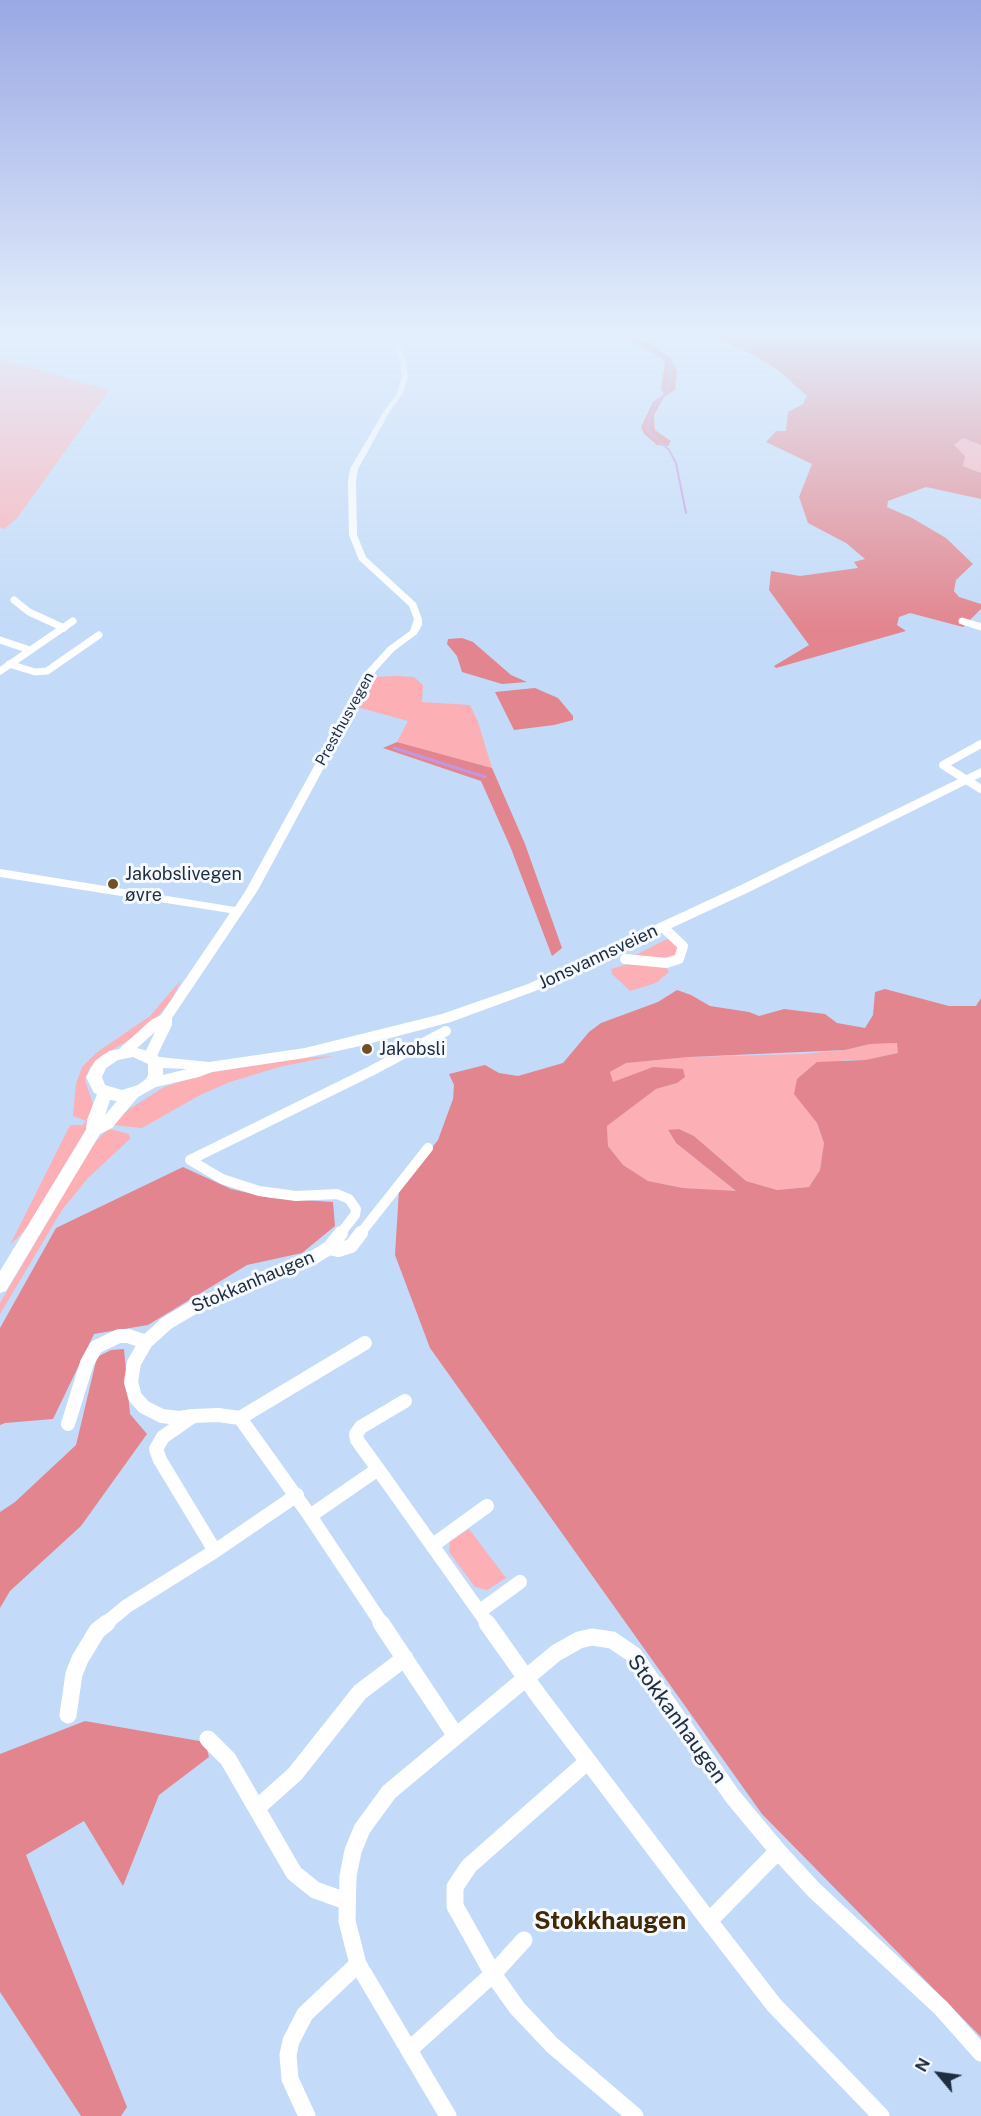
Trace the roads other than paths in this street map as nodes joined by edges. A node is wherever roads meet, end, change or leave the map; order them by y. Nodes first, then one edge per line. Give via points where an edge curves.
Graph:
1 (377, 431) edge
2 (14, 600) dead end
3 (73, 621) dead end
4 (962, 621) dead end
5 (981, 627) edge
6 (64, 628) junction
7 (99, 635) dead end
8 (0, 640) edge
9 (30, 650) junction
10 (9, 664) junction
11 (0, 670) edge
12 (981, 744) edge
13 (981, 772) edge
14 (964, 780) junction
15 (981, 789) edge
16 (0, 873) edge
17 (239, 911) junction
18 (663, 927) junction
19 (625, 959) dead end
20 (166, 1018) junction
21 (446, 1031) dead end
22 (123, 1053) junction
23 (153, 1059) junction
24 (209, 1067) junction
25 (151, 1083) junction
26 (105, 1093) junction
27 (132, 1094) junction
28 (94, 1130) junction
29 (428, 1148) dead end
30 (329, 1248) junction
31 (0, 1286) edge
32 (146, 1342) junction
33 (365, 1343) dead end
34 (405, 1401) dead end
35 (193, 1416) junction
36 (240, 1418) junction
37 (68, 1424) dead end
38 (378, 1469) junction
39 (297, 1496) junction
40 (487, 1506) dead end
41 (310, 1516) junction
42 (433, 1545) junction
43 (215, 1551) junction
44 (520, 1582) dead end
45 (480, 1611) junction
46 (405, 1658) junction
47 (526, 1678) junction
48 (68, 1715) dead end
49 (456, 1736) junction
50 (208, 1739) dead end
51 (588, 1761) junction
52 (257, 1808) junction
53 (778, 1851) junction
54 (346, 1901) junction
55 (709, 1921) junction
56 (524, 1940) dead end
57 (358, 1964) junction
58 (492, 1974) junction
59 (409, 2050) junction
60 (981, 2053) edge
61 (307, 2116) edge
62 (448, 2116) edge
63 (635, 2116) edge
64 (881, 2116) edge

1 - 17 street, Presthusvegen via 354,469 353,535 362,558 413,605 417,625 372,670
2 - 6 street via 28,612
3 - 6 street
4 - 5 street
6 - 9 street
7 - 10 street via 47,671 35,672
8 - 9 street
9 - 10 street
10 - 11 street
12 - 14 street via 943,765
13 - 14 main road, Jonsvannsveien
14 - 15 street
14 - 18 main road, Jonsvannsveien
16 - 17 street
17 - 20 street, Presthusvegen
18 - 19 street via 683,946 679,959 666,963
18 - 24 main road, Jonsvannsveien via 533,987 446,1018 305,1053
20 - 22 street, Presthusvegen
20 - 23 street, Presthusvegen via 153,1047
21 - 30 street via 190,1160 222,1179 258,1191 296,1196 337,1194 349,1199 356,1209 355,1215
22 - 23 main road via 142,1053
22 - 26 main road via 106,1059 96,1071 95,1083
23 - 24 main road, Jonsvannsveien
23 - 25 main road via 156,1076
24 - 25 main road, Jonsvannsveien
25 - 27 main road
26 - 27 main road
26 - 28 main road
27 - 28 main road via 106,1124
28 - 31 main road
29 - 30 street, Stokkanhaugen via 357,1241 345,1249
30 - 32 street, Stokkanhaugen via 196,1306
32 - 35 street, Stokkanhaugen via 134,1363 131,1382 135,1397 162,1416
32 - 37 street via 119,1336 96,1347
33 - 36 street
34 - 38 street via 361,1427 356,1434
35 - 36 street, Stokkanhaugen via 218,1414
35 - 43 street via 163,1437 156,1454
36 - 39 street
38 - 41 street
38 - 42 street
39 - 41 street
39 - 43 street
40 - 42 street
41 - 46 street
42 - 45 street
43 - 48 street via 127,1606 97,1631 74,1674
44 - 45 street
45 - 47 street
46 - 49 street
46 - 52 street via 360,1692 295,1774
47 - 49 street, Stokkanhaugen
47 - 51 street
47 - 53 street, Stokkanhaugen via 579,1640 602,1637 623,1646 634,1655 733,1797
49 - 54 street, Stokkanhaugen via 375,1807 353,1851
50 - 52 street via 228,1759
51 - 55 street
51 - 58 street via 458,1880 455,1906
52 - 54 street via 294,1873 315,1890
53 - 55 street
53 - 60 street, Stokkanhaugen via 839,1914 941,2008
54 - 57 street, Stokkanhaugen via 349,1936
55 - 64 street via 774,2005
56 - 58 street
57 - 59 street, Stokkanhaugen
57 - 61 street via 306,2014 291,2042 290,2079
58 - 59 street
58 - 63 street via 552,2045
59 - 62 street, Stokkanhaugen

